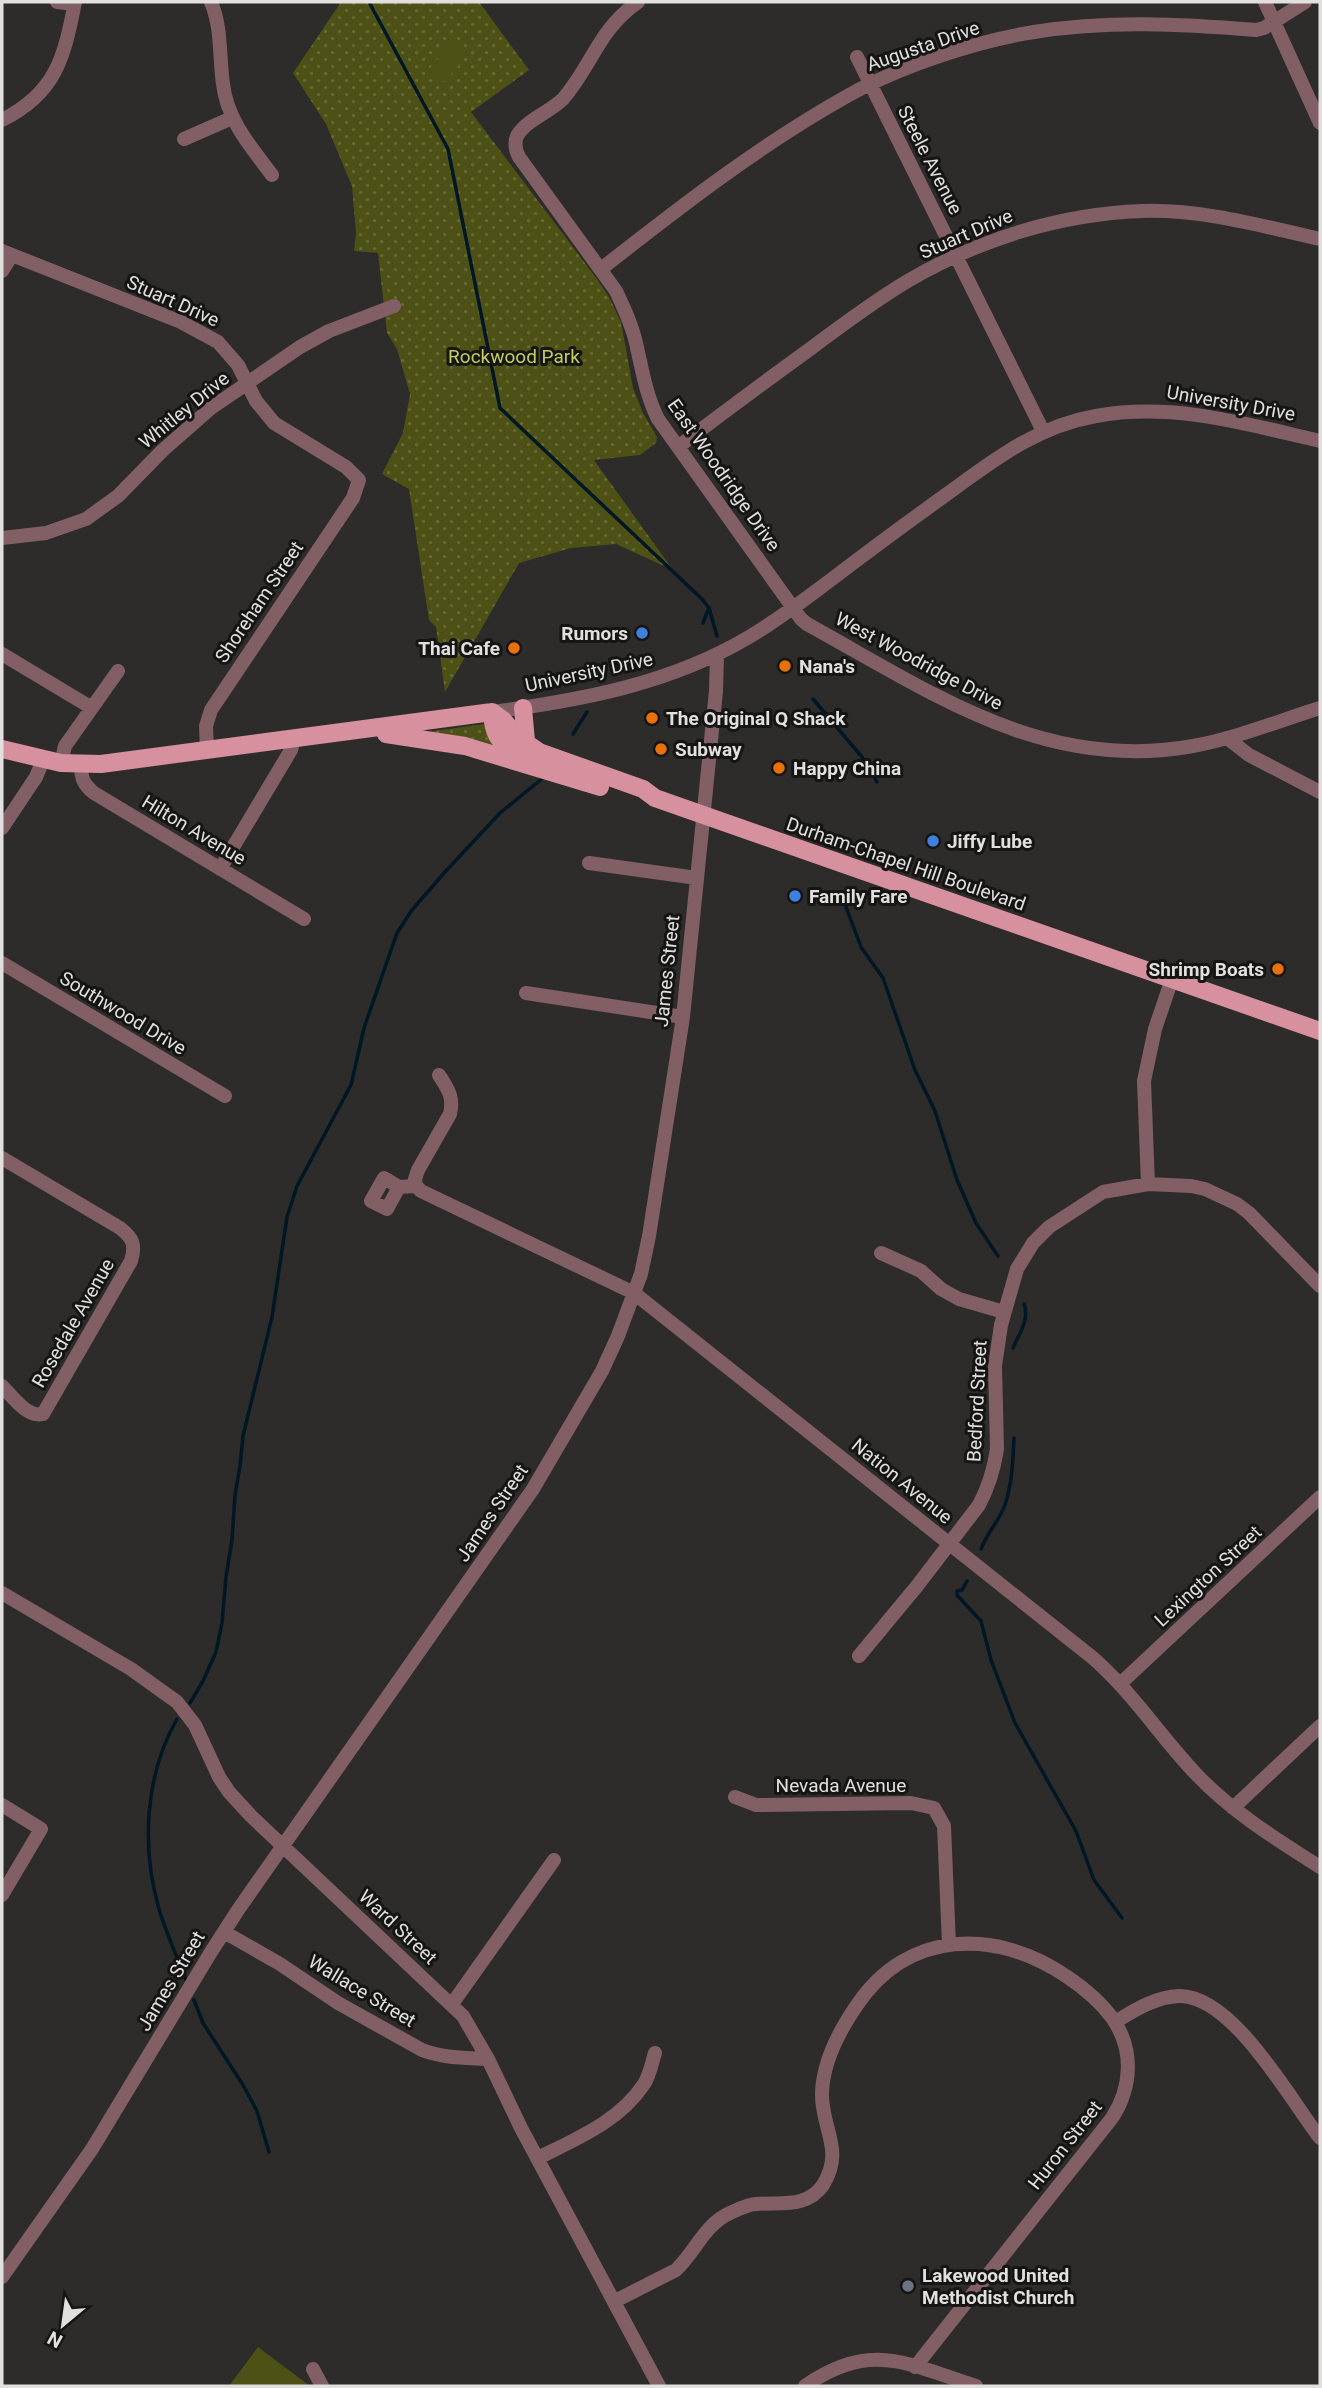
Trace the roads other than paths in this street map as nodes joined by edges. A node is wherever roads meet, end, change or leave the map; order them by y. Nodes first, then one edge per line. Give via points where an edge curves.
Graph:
1 (57, 2) edge
2 (212, 2) edge
3 (638, 2) edge
4 (1265, 2) edge
5 (1305, 2) edge
6 (74, 3) edge
7 (620, 7) edge
8 (1273, 21) junction
9 (857, 57) dead end
10 (870, 84) junction
11 (232, 118) junction
12 (2, 120) edge
13 (1320, 123) edge
14 (184, 139) dead end
15 (272, 175) dead end
16 (1320, 239) edge
17 (7, 253) edge
18 (957, 256) junction
19 (601, 269) junction
20 (2, 271) edge
21 (394, 306) dead end
22 (248, 383) junction
23 (1043, 431) junction
24 (1320, 441) edge
25 (678, 447) junction
26 (359, 480) joint
27 (2, 538) edge
28 (794, 606) junction
29 (2, 654) edge
30 (717, 655) junction
31 (118, 671) dead end
32 (92, 708) junction
33 (523, 708) junction
34 (1320, 708) edge
35 (492, 712) junction
36 (355, 731) junction
37 (1227, 738) junction
38 (294, 739) junction
39 (526, 741) junction
40 (2, 749) edge
41 (207, 751) junction
42 (52, 761) junction
43 (81, 764) junction
44 (528, 764) junction
45 (1320, 792) edge
46 (655, 798) junction
47 (704, 816) junction
48 (2, 828) edge
49 (589, 863) dead end
50 (220, 869) junction
51 (697, 878) junction
52 (304, 919) dead end
53 (2, 963) edge
54 (1172, 979) junction
55 (526, 993) dead end
56 (682, 1017) junction
57 (1320, 1031) edge
58 (439, 1075) dead end
59 (225, 1096) dead end
60 (2, 1158) edge
61 (1148, 1184) junction
62 (416, 1186) junction
63 (399, 1187) dead end
64 (881, 1252) dead end
65 (1320, 1286) edge
66 (634, 1293) junction
67 (1004, 1312) junction
68 (2, 1386) edge
69 (1320, 1497) edge
70 (950, 1544) junction
71 (2, 1593) edge
72 (859, 1656) dead end
73 (1121, 1683) junction
74 (1320, 1726) edge
75 (735, 1797) dead end
76 (2, 1805) edge
77 (1233, 1808) junction
78 (283, 1846) junction
79 (554, 1860) dead end
80 (1320, 1867) edge
81 (2, 1895) edge
82 (224, 1932) junction
83 (949, 1945) junction
84 (452, 2004) junction
85 (1115, 2022) junction
86 (655, 2053) dead end
87 (488, 2059) junction
88 (1320, 2138) edge
89 (538, 2158) junction
90 (2, 2277) edge
91 (615, 2301) junction
92 (915, 2367) junction
93 (313, 2369) dead end
94 (322, 2386) edge
95 (659, 2386) edge
96 (805, 2386) edge
97 (976, 2386) edge

1 - 6 street
2 - 11 street via 219,29 222,82
3 - 7 street
4 - 8 street
5 - 8 street, Augusta Drive
6 - 12 street via 64,48 49,83 26,107
7 - 19 street, East Woodridge Drive via 572,88 516,138 519,157
8 - 10 street, Augusta Drive via 1256,30 1173,23 1032,32 940,57
8 - 13 street
9 - 10 street, Steele Avenue
10 - 18 street, Steele Avenue
10 - 19 street, Augusta Drive via 776,140
11 - 14 street
11 - 15 street
16 - 18 street, Stuart Drive via 1228,219 1142,211 1033,227
17 - 20 street
17 - 22 street, Stuart Drive via 200,330 226,349
18 - 23 street, Steele Avenue
18 - 25 street, Stuart Drive via 860,312
19 - 25 street, East Woodridge Drive via 626,311 651,405
21 - 22 street, Whitley Drive via 330,331
22 - 26 street, Stuart Drive via 274,423 346,467
22 - 27 street, Whitley Drive via 211,408 118,496 86,519 46,533
23 - 24 street, University Drive via 1093,416 1155,410 1208,416
23 - 28 street, University Drive via 1003,453
25 - 28 street, East Woodridge Drive
26 - 41 street, Shoreham Street via 353,498 211,710
28 - 30 street, University Drive
28 - 37 street, West Woodridge Drive via 807,624 911,681 986,719 1040,739 1135,752
29 - 32 street
30 - 33 street, University Drive via 630,688
30 - 47 street, James Street
31 - 32 street
32 - 42 street
33 - 35 street, University Drive
33 - 39 main road
34 - 37 street, West Woodridge Drive
35 - 36 main road, University Drive
35 - 39 main road, Durham-Chapel Hill Boulevard
35 - 44 main road via 497,738
36 - 38 main road, University Drive
36 - 44 main road via 454,744
37 - 45 street via 1249,755
38 - 41 main road, University Drive
38 - 50 street
39 - 46 main road, Durham-Chapel Hill Boulevard via 546,755 643,789
40 - 42 main road, University Drive
41 - 43 main road, University Drive
42 - 43 main road, University Drive
42 - 48 street
43 - 50 street, Hilton Avenue via 81,777 94,793
44 - 46 main road via 635,798
46 - 47 main road, Durham-Chapel Hill Boulevard
47 - 51 street, James Street
47 - 54 main road, Durham-Chapel Hill Boulevard
49 - 51 street
50 - 52 street, Hilton Avenue
51 - 56 street, James Street
53 - 59 street, Southwood Drive
54 - 57 main road, Durham-Chapel Hill Boulevard
54 - 61 street via 1144,1081
55 - 56 street
56 - 66 street, James Street via 649,1236
58 - 62 street via 450,1093 450,1114 418,1170
60 - 68 street, Rosedale Avenue via 120,1228 134,1245 131,1261 43,1414 30,1412
61 - 65 street via 1205,1189 1237,1204
61 - 67 street, Bedford Street via 1102,1192 1049,1227 1022,1259
62 - 63 street
62 - 66 street, Nation Avenue
64 - 67 street via 921,1270 959,1299
66 - 70 street, Nation Avenue
66 - 78 street, James Street via 602,1371 533,1489
67 - 70 street, Bedford Street via 995,1366 996,1462 979,1505
69 - 73 street, Lexington Street
70 - 72 street, Bedford Street
70 - 73 street, Nation Avenue
71 - 78 street, Ward Street via 177,1702 195,1725 229,1792
73 - 77 street, Nation Avenue via 1185,1762
74 - 77 street
75 - 83 street, Nevada Avenue via 756,1805 911,1803 934,1808 944,1825
76 - 81 street via 41,1829
77 - 80 street, Nation Avenue
78 - 82 street, James Street
78 - 84 street, Ward Street
79 - 84 street
82 - 87 street, Wallace Street via 422,2050
82 - 90 street, James Street via 92,2149
83 - 85 street, Huron Street via 995,1945 1036,1959 1093,1996
83 - 91 street, Huron Street via 921,1951 877,1980 840,2033 825,2070 822,2092 833,2159 817,2192 797,2203 749,2206 727,2214 713,2224 676,2270
84 - 87 street, Ward Street
85 - 88 street via 1159,1999 1189,1997 1205,2004 1246,2037
85 - 92 street, Huron Street via 1129,2067 1120,2106
86 - 89 street via 645,2082 626,2105 597,2129
87 - 89 street, Ward Street
89 - 91 street, Ward Street
91 - 95 street, Ward Street
92 - 96 street via 888,2360 850,2362
92 - 97 street
93 - 94 street

